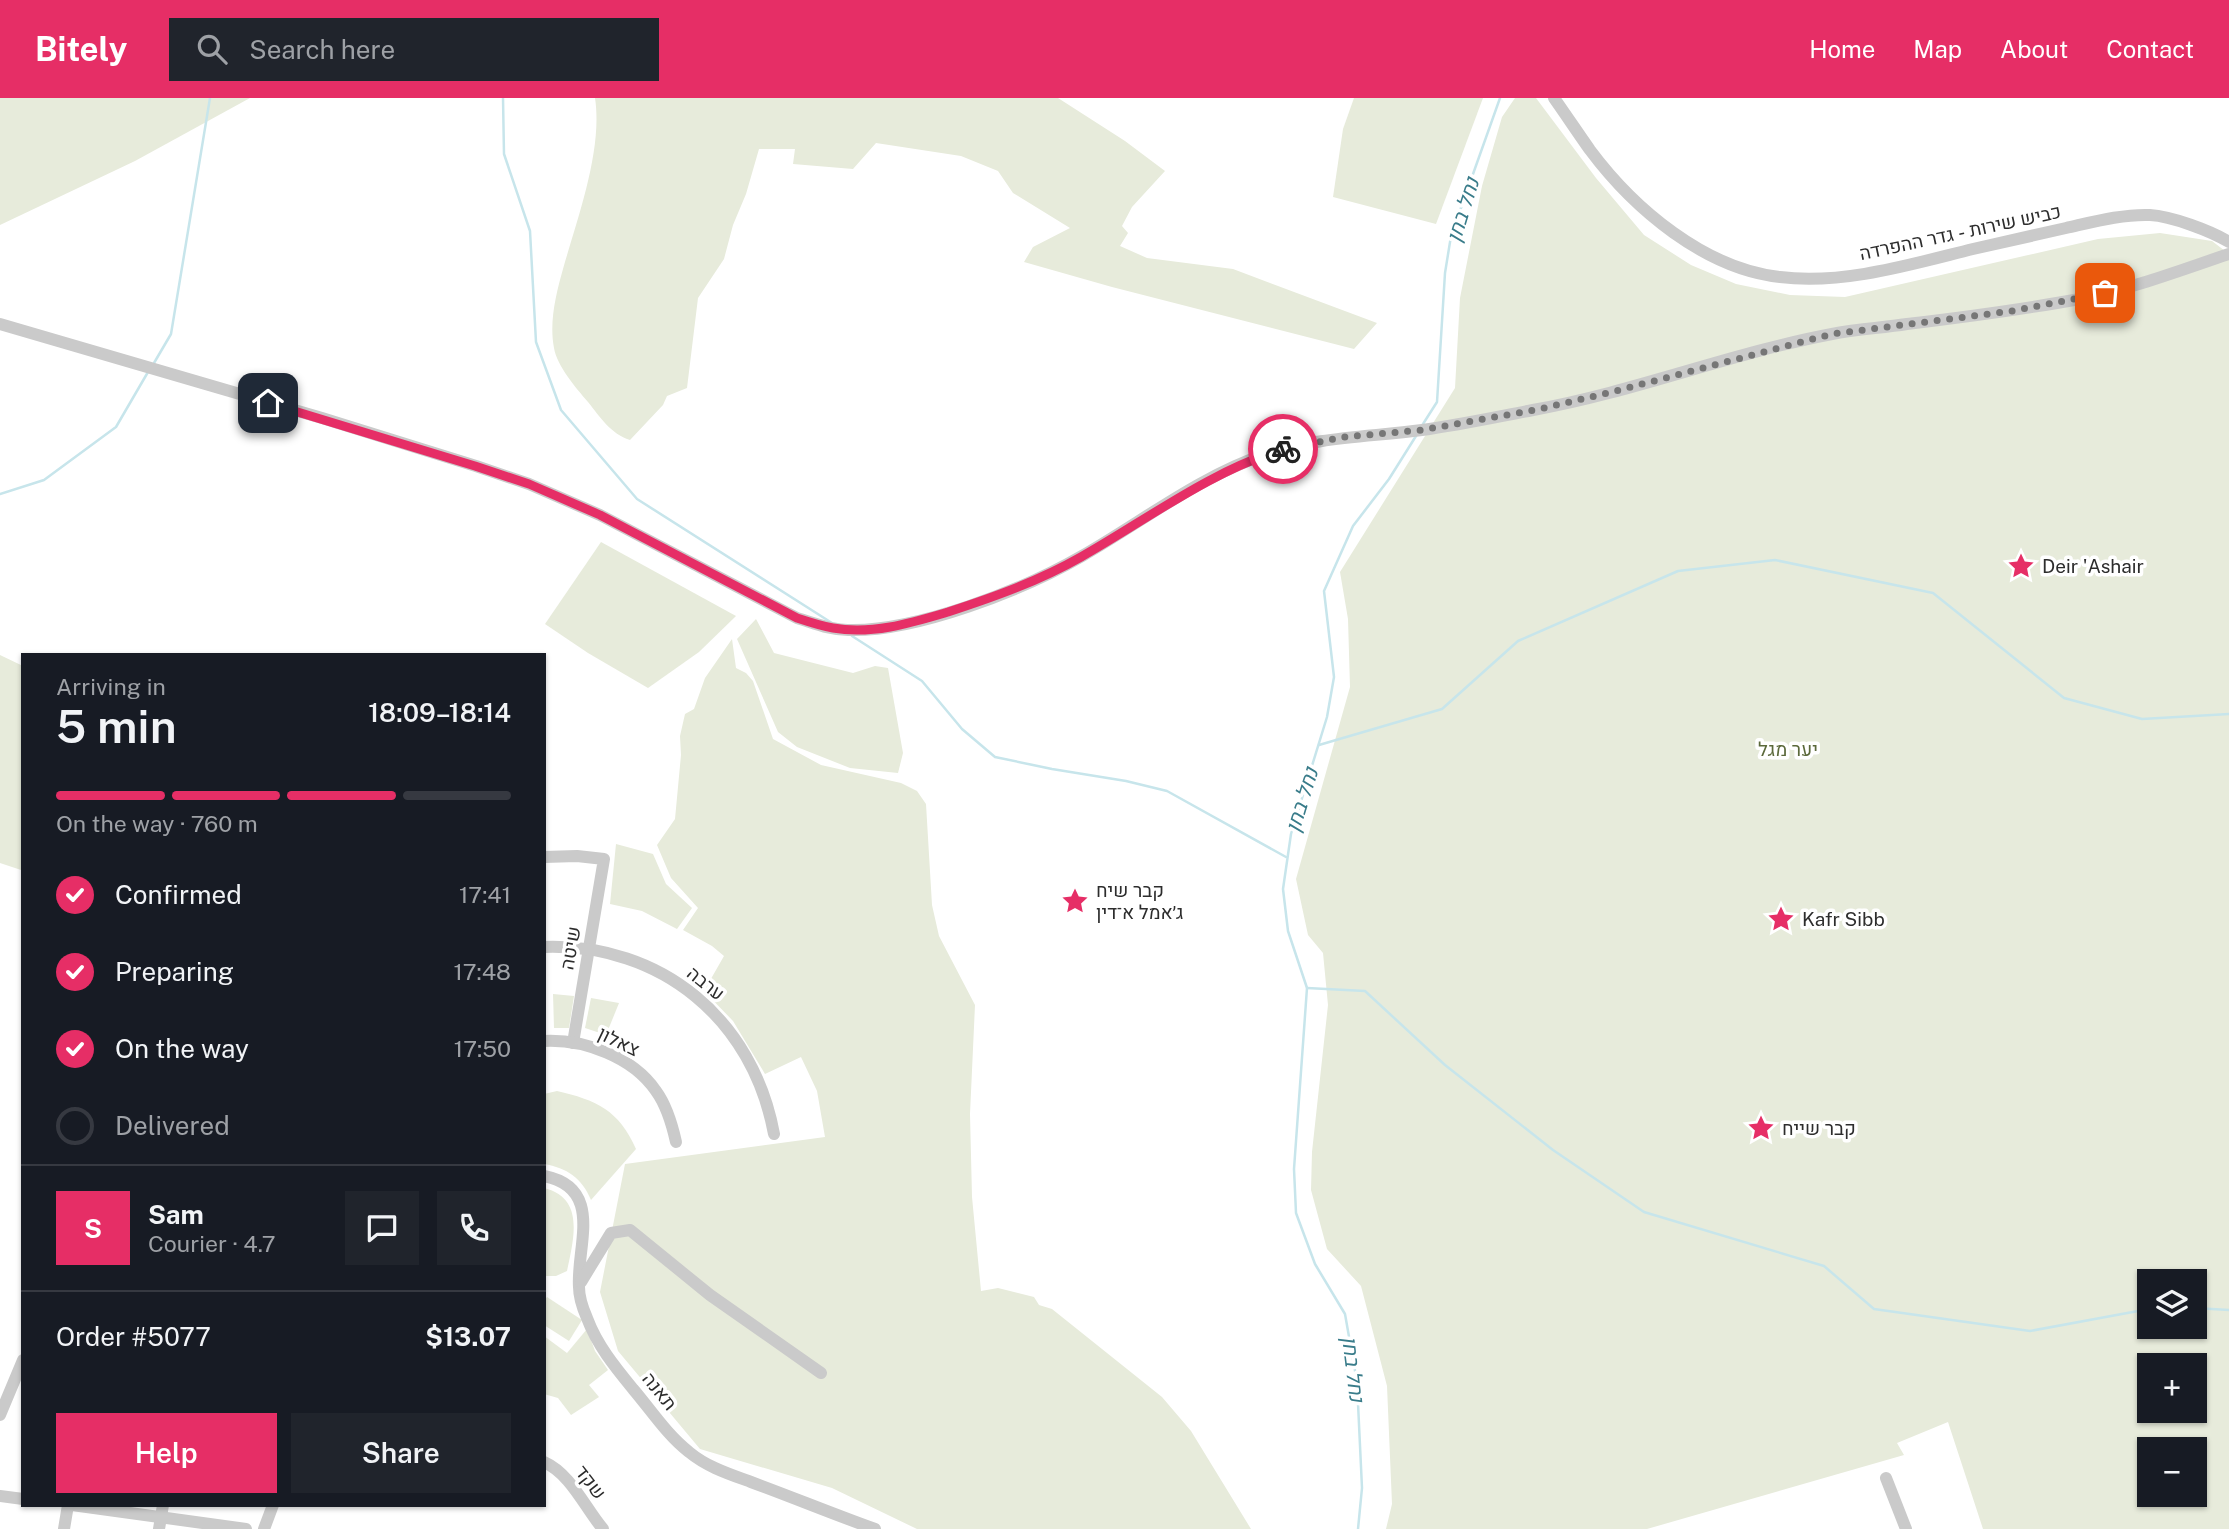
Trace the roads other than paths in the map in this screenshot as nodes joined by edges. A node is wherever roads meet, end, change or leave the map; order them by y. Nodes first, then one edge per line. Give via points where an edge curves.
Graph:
1 (1555, 98) edge
2 (2229, 243) edge
3 (2229, 254) edge
4 (0, 324) edge
5 (546, 857) edge
6 (546, 947) edge
7 (589, 949) junction
8 (546, 1041) edge
9 (573, 1043) junction
10 (774, 1134) dead end
11 (676, 1142) dead end
12 (546, 1177) edge
13 (579, 1286) junction
14 (21, 1365) edge
15 (821, 1373) dead end
16 (0, 1415) edge
17 (546, 1463) edge
18 (1886, 1478) dead end
19 (0, 1496) edge
20 (21, 1499) edge
21 (70, 1507) edge
22 (85, 1507) edge
23 (272, 1507) edge
24 (161, 1517) edge
25 (598, 1527) edge
26 (64, 1529) edge
27 (246, 1529) edge
28 (264, 1529) edge
29 (875, 1529) edge
30 (1906, 1529) edge

1 - 2 street, כביש שירות - גדר ההפרדה via 1592,153 1658,222 1708,254 1780,278 1896,269 2138,216 2185,224 2215,233
3 - 4 street via 2087,297 1832,334 1540,409 1293,446 1212,478 1034,580 980,602 880,629 829,628 797,618 600,515 529,484
5 - 7 street, שיטה via 604,859
6 - 7 street, ערבה
7 - 9 street, שיטה
7 - 10 street, ערבה via 658,972 710,1010 755,1071
8 - 9 street, צאלון
9 - 11 street, צאלון via 620,1059 647,1079 665,1106
12 - 13 street, תאנה via 568,1184 582,1211
13 - 15 street via 611,1233 630,1230 710,1295
13 - 29 street, תאנה via 586,1317 607,1355 689,1452 730,1475
14 - 16 street
17 - 25 street, שקד via 566,1480
18 - 30 street
19 - 20 street
21 - 26 street
22 - 24 street
23 - 28 street
24 - 27 street

